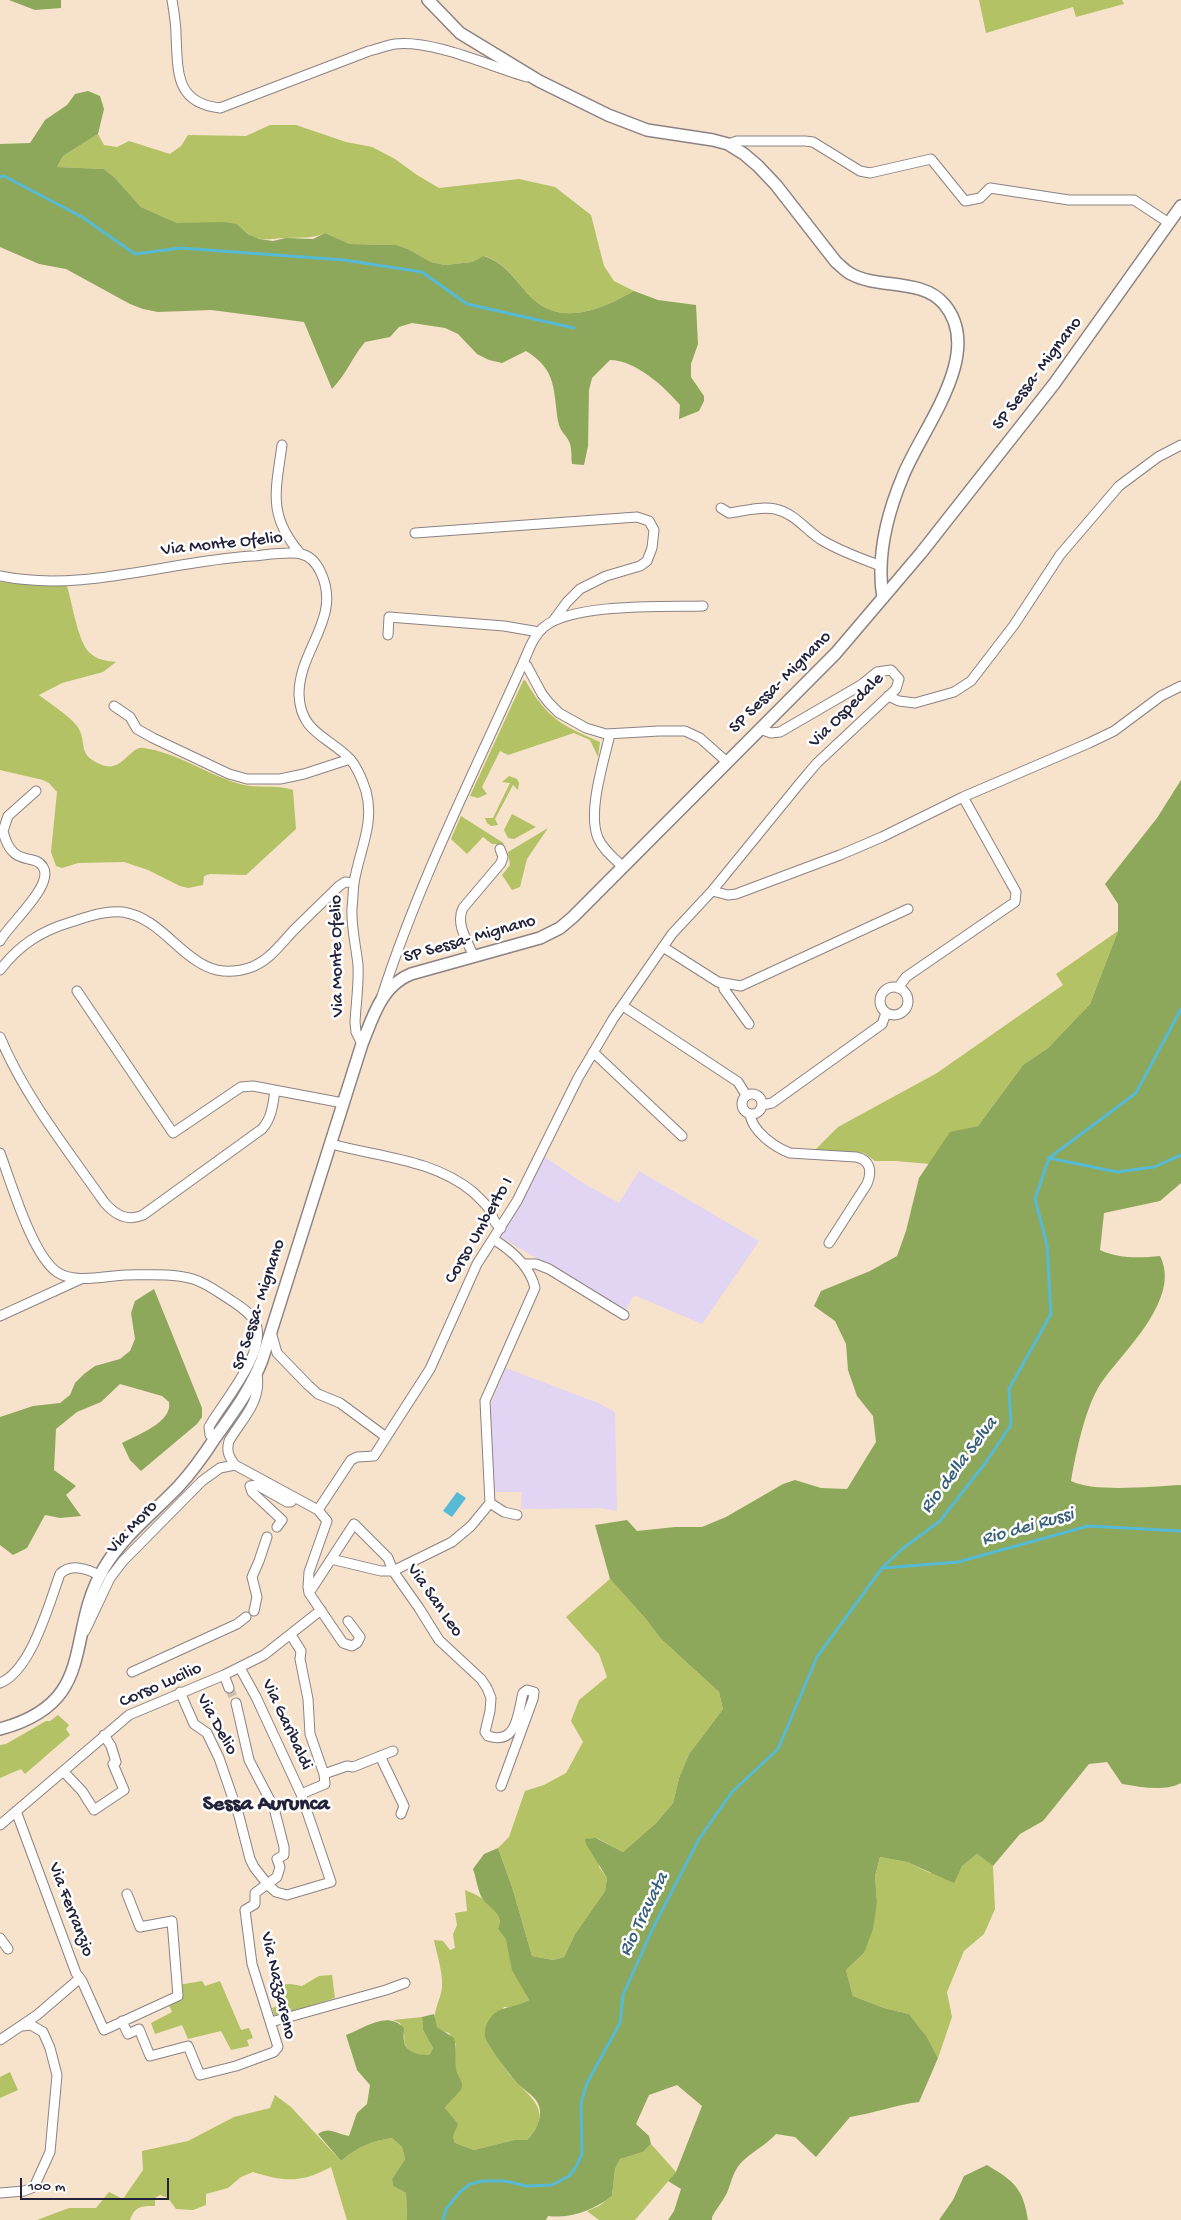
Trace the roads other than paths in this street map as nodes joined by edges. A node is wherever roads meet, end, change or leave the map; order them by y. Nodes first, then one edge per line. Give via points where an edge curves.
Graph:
1 (172, 0) edge
2 (428, 0) edge
3 (538, 81) junction
4 (728, 144) junction
5 (1181, 206) edge
6 (1169, 223) junction
7 (282, 445) dead end
8 (1181, 446) edge
9 (721, 508) dead end
10 (415, 533) dead end
11 (300, 553) junction
12 (880, 566) junction
13 (0, 576) edge
14 (883, 598) junction
15 (703, 606) dead end
16 (553, 621) junction
17 (539, 632) junction
18 (388, 635) dead end
19 (523, 663) junction
20 (1181, 686) edge
21 (888, 696) junction
22 (114, 706) dead end
23 (760, 729) junction
24 (610, 734) junction
25 (350, 759) junction
26 (727, 762) junction
27 (36, 791) dead end
28 (963, 797) junction
29 (500, 849) dead end
30 (623, 867) junction
31 (354, 883) junction
32 (712, 890) junction
33 (908, 909) dead end
34 (0, 941) edge
35 (663, 948) junction
36 (474, 957) junction
37 (0, 970) edge
38 (723, 983) junction
39 (898, 988) junction
40 (77, 991) dead end
41 (380, 1001) junction
42 (623, 1006) junction
43 (886, 1013) junction
44 (749, 1024) dead end
45 (0, 1037) edge
46 (362, 1044) junction
47 (593, 1052) junction
48 (275, 1090) junction
49 (746, 1095) junction
50 (343, 1103) junction
51 (762, 1105) junction
52 (750, 1114) junction
53 (682, 1136) dead end
54 (331, 1144) junction
55 (0, 1153) edge
56 (501, 1228) junction
57 (493, 1238) junction
58 (829, 1243) dead end
59 (523, 1264) junction
60 (83, 1278) junction
61 (624, 1315) dead end
62 (0, 1316) edge
63 (271, 1329) junction
64 (257, 1374) junction
65 (216, 1438) junction
66 (386, 1438) junction
67 (234, 1465) junction
68 (294, 1497) junction
69 (490, 1503) junction
70 (318, 1510) junction
71 (517, 1515) dead end
72 (277, 1528) dead end
73 (267, 1538) dead end
74 (330, 1559) junction
75 (392, 1571) junction
76 (99, 1575) junction
77 (309, 1593) junction
78 (320, 1610) junction
79 (254, 1611) dead end
80 (246, 1617) dead end
81 (348, 1620) dead end
82 (291, 1635) junction
83 (81, 1639) junction
84 (240, 1668) junction
85 (132, 1672) dead end
86 (224, 1675) junction
87 (0, 1683) edge
88 (230, 1688) tunnel mouth
89 (180, 1692) junction
90 (236, 1702) tunnel mouth
91 (0, 1729) edge
92 (104, 1735) junction
93 (393, 1751) dead end
94 (380, 1756) junction
95 (63, 1772) junction
96 (324, 1774) junction
97 (501, 1786) dead end
98 (301, 1794) junction
99 (16, 1811) junction
100 (401, 1814) dead end
101 (0, 1824) edge
102 (268, 1885) junction
103 (127, 1894) dead end
104 (0, 1938) edge
105 (8, 1949) dead end
106 (79, 1979) junction
107 (405, 1983) dead end
108 (122, 2021) junction
109 (271, 2022) junction
110 (22, 2026) junction
111 (0, 2040) edge
112 (0, 2193) edge

1 - 3 street via 182,86 203,106 220,108 395,44 437,48
2 - 3 street via 460,33
3 - 4 street via 626,124
4 - 6 street via 737,141 805,140 860,171 870,173 930,159 965,201 980,198 990,188 1069,200 1134,200
4 - 12 street via 758,166 836,262 850,274 926,292 943,303 954,323 956,353 952,374 899,485 886,528
5 - 6 street, SP Sessa- Mignano
6 - 14 street, SP Sessa- Mignano via 1054,384
7 - 11 street via 276,512
8 - 21 street via 1158,457 1118,486 1060,555 1014,626 972,681 954,692 915,703
9 - 12 street via 729,513 777,509 795,518 832,546
10 - 16 street via 637,517 649,520 654,530 647,561 606,576 580,590
11 - 13 street, Via Monte Ofelio via 238,557 66,581 19,580
11 - 25 street, Via Monte Ofelio via 318,567 328,598 326,615 303,667 299,695 308,724 315,733
12 - 14 street
14 - 23 street, SP Sessa- Mignano via 799,693
15 - 16 street via 608,610
16 - 17 street
17 - 18 street via 389,617
17 - 19 street
19 - 24 street via 542,694 559,712 586,728
19 - 41 street via 422,887 399,942
20 - 28 street via 1161,696 1114,731
21 - 23 street, Via Ospedale via 898,686 899,679 891,670 881,670 780,732
21 - 32 street, Via Ospedale via 817,763
22 - 25 street via 130,717 137,729 152,738 246,779 288,777
23 - 26 street, SP Sessa- Mignano
24 - 26 street via 685,731 704,741
24 - 30 street via 595,807 595,829 603,847
25 - 31 street, Via Monte Ofelio via 361,778 370,817
26 - 30 street, SP Sessa- Mignano
27 - 34 street via 8,816 3,831 11,851 40,863 45,874 36,896
28 - 32 street via 882,837 758,887 728,895
28 - 39 street via 1016,892 1014,902 906,977
29 - 36 street via 501,863 460,914 460,923
30 - 36 street, SP Sessa- Mignano via 568,922 550,934
31 - 37 street via 345,882 339,886 272,953 242,970 198,963 151,922 113,912 74,921 36,936 18,948
31 - 46 street, Via Monte Ofelio via 352,927 358,969 355,1022
32 - 35 street, Corso Umberto I
33 - 38 street via 750,983 741,986
35 - 38 street
35 - 42 street, Corso Umberto I
36 - 41 street, SP Sessa- Mignano via 405,976
38 - 44 street
39 - 43 street via 885,990 881,995 880,1002
39 - 43 street via 908,999 907,1007 902,1013
40 - 48 street via 174,1133 241,1087
41 - 46 street, SP Sessa- Mignano
42 - 47 street, Corso Umberto I
42 - 49 street via 738,1082
43 - 51 street via 882,1024 772,1103
45 - 48 street via 30,1095 104,1202 124,1218 143,1215 262,1129 272,1113
46 - 50 street, SP Sessa- Mignano
47 - 53 street
47 - 56 street, Corso Umberto I
48 - 50 street
49 - 51 street via 755,1094 762,1100
49 - 52 street via 742,1105
50 - 54 street, SP Sessa- Mignano
51 - 52 street via 758,1112
52 - 58 street via 756,1130 790,1153 856,1157 863,1158 868,1164 871,1170 867,1184
54 - 56 street via 430,1167 465,1186 490,1210 494,1222
54 - 63 street, SP Sessa- Mignano
55 - 60 street via 28,1229 42,1254 55,1271
56 - 57 street, Corso Umberto I
57 - 59 street
57 - 66 street, Corso Umberto I via 470,1280 430,1369
59 - 61 street via 550,1269
59 - 69 street via 534,1281 534,1292 485,1401
60 - 62 street
60 - 65 street via 149,1275 193,1279 251,1316 258,1334 254,1350 244,1374 209,1426 210,1435
63 - 64 street, SP Sessa- Mignano
63 - 66 street via 278,1353 308,1385 318,1394 340,1403
64 - 65 street, SP Sessa- Mignano
64 - 67 street via 253,1404 227,1447
65 - 76 street, SP Sessa- Mignano via 187,1477 113,1554
66 - 70 street, Corso Umberto I via 374,1456 351,1460
67 - 68 street
67 - 83 street, Via Moro via 220,1468 202,1481 123,1561 110,1578
68 - 70 street
68 - 72 street via 287,1502 257,1486 250,1486 252,1492 282,1520
69 - 71 street via 504,1512
69 - 75 street via 452,1542
70 - 77 street via 327,1521 308,1572
73 - 79 street via 252,1577 257,1597
74 - 75 street
74 - 75 street, Via San Leo via 354,1524 388,1558
74 - 77 street
75 - 97 street, Via San Leo via 439,1640 487,1688 490,1711 485,1732 488,1736 511,1732 523,1693 527,1690 534,1692
76 - 83 street, SP Sessa- Mignano
76 - 87 street via 71,1568 60,1574 25,1662
77 - 78 street
78 - 81 street via 343,1643 350,1646 360,1637
78 - 82 street, Corso Lucilio
80 - 85 street
82 - 84 street, Corso Lucilio
82 - 96 street via 301,1651 310,1734
83 - 91 street, SP Sessa- Mignano via 70,1676 56,1699 32,1718
84 - 86 street, Corso Lucilio
84 - 98 street, Via Garibaldi
86 - 88 street
86 - 89 street, Corso Lucilio
89 - 92 street, Corso Lucilio via 133,1712
89 - 102 street, Via Delio via 194,1724 207,1733 219,1758 250,1859
90 - 102 street via 249,1760 274,1808 284,1847 284,1855 277,1859 279,1874
92 - 95 street, Corso Lucilio
92 - 95 street via 116,1757 113,1764 124,1790 94,1810 82,1791
93 - 94 street
94 - 96 street
94 - 100 street via 404,1806
95 - 99 street, Corso Lucilio
96 - 98 street via 324,1784
98 - 102 street, Via Garibaldi via 331,1882 283,1895
99 - 101 street, Corso Lucilio
99 - 106 street, Via Ferranzio
102 - 109 street, Via Nazzareno via 255,1893 255,1904 245,1910 252,1964
103 - 108 street via 140,1927 172,1921 178,1996
104 - 105 street
106 - 108 street via 104,2030
106 - 110 street, Via Ferranzio
107 - 109 street
108 - 109 street, Via Nazzareno via 128,2034 139,2029 150,2056 188,2046 200,2075 274,2052 278,2047
110 - 111 street, Via Ferranzio
110 - 112 street via 32,2025 43,2032 56,2067 51,2142 48,2158 34,2187

